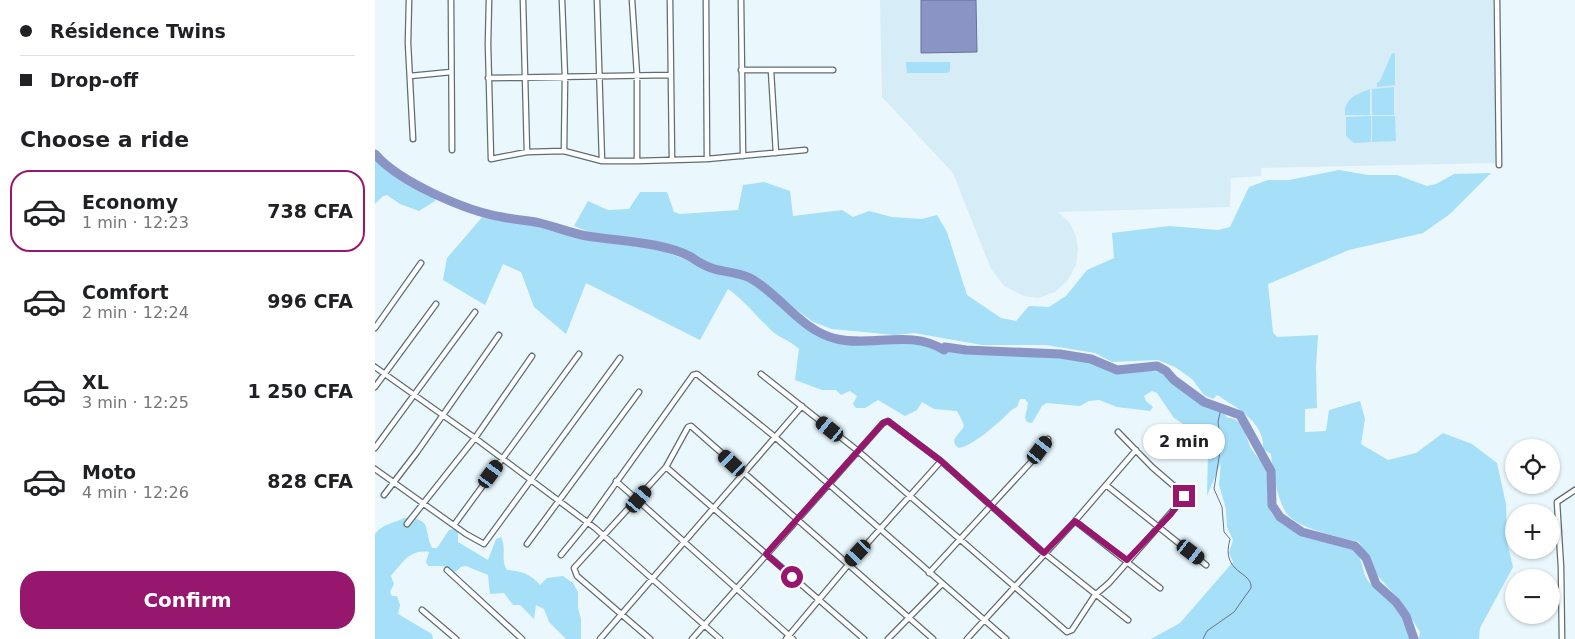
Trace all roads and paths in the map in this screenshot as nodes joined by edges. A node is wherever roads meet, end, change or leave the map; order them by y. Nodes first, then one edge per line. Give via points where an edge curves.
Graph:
1 (409, 0) edge
2 (451, 0) edge
3 (489, 0) edge
4 (523, 0) edge
5 (562, 0) edge
6 (597, 0) edge
7 (633, 0) edge
8 (670, 0) edge
9 (706, 0) edge
10 (741, 0) edge
11 (1497, 0) edge
12 (741, 70) junction
13 (771, 70) junction
14 (833, 70) dead end
15 (451, 72) junction
16 (637, 75) junction
17 (670, 75) junction
18 (410, 76) junction
19 (524, 76) junction
20 (599, 76) junction
21 (565, 77) junction
22 (488, 78) junction
23 (413, 139) dead end
24 (452, 150) dead end
25 (805, 150) dead end
26 (564, 151) junction
27 (527, 152) junction
28 (776, 153) junction
29 (743, 156) junction
30 (672, 159) junction
31 (707, 159) junction
32 (602, 161) junction
33 (637, 161) junction
34 (1499, 165) dead end
35 (421, 263) dead end
36 (436, 304) dead end
37 (475, 312) dead end
38 (375, 328) edge
39 (499, 335) dead end
40 (579, 354) dead end
41 (532, 356) dead end
42 (620, 358) dead end
43 (375, 368) edge
44 (385, 374) junction
45 (761, 374) dead end
46 (375, 388) edge
47 (639, 392) dead end
48 (414, 395) junction
49 (802, 406) junction
50 (443, 416) junction
51 (1117, 432) dead end
52 (775, 437) junction
53 (475, 438) junction
54 (1048, 439) dead end
55 (375, 448) edge
56 (1136, 450) junction
57 (858, 451) junction
58 (503, 458) junction
59 (941, 461) junction
60 (666, 467) junction
61 (375, 469) edge
62 (745, 474) junction
63 (531, 479) junction
64 (616, 481) junction
65 (393, 482) junction
66 (828, 484) junction
67 (1106, 485) junction
68 (1575, 490) edge
69 (383, 495) dead end
70 (911, 496) junction
71 (639, 499) junction
72 (560, 501) junction
73 (424, 505) junction
74 (991, 505) junction
75 (714, 509) junction
76 (796, 518) junction
77 (1075, 521) junction
78 (588, 522) junction
79 (407, 524) dead end
80 (454, 525) junction
81 (1159, 528) junction
82 (879, 530) junction
83 (604, 536) junction
84 (961, 540) junction
85 (684, 541) junction
86 (527, 544) dead end
87 (1044, 553) junction
88 (766, 554) junction
89 (561, 555) dead end
90 (1127, 560) junction
91 (848, 564) junction
92 (1206, 565) dead end
93 (447, 570) dead end
94 (929, 573) junction
95 (653, 578) junction
96 (942, 584) junction
97 (736, 588) junction
98 (1014, 588) junction
99 (1160, 588) dead end
100 (1095, 595) junction
101 (818, 600) junction
102 (423, 610) dead end
103 (621, 614) junction
104 (910, 619) junction
105 (1127, 620) dead end
106 (984, 622) junction
107 (703, 625) junction
108 (787, 637) edge
109 (456, 639) edge
110 (522, 639) edge
111 (600, 639) edge
112 (650, 639) edge
113 (692, 639) edge
114 (720, 639) edge
115 (793, 639) edge
116 (865, 639) edge
117 (888, 639) edge
118 (933, 639) edge
119 (967, 639) edge
120 (1006, 639) edge
121 (1561, 639) edge

1 - 18 street
2 - 15 street
3 - 22 street
4 - 19 street
5 - 21 street
6 - 20 street
7 - 16 street
8 - 17 street
9 - 31 street
10 - 12 street
11 - 34 street
12 - 13 street
12 - 29 street
13 - 14 street
13 - 28 street
15 - 18 street
15 - 24 street
16 - 17 street
16 - 20 street
16 - 33 street
17 - 30 street
18 - 23 street
19 - 21 street
19 - 22 street
19 - 27 street
20 - 21 street
20 - 32 street
21 - 26 street
22 - 27 street via 491,159
25 - 28 street
26 - 27 street
26 - 32 street
28 - 29 street
29 - 31 street
30 - 31 street
30 - 33 street
32 - 33 street
35 - 38 street
36 - 44 street
37 - 48 street
39 - 50 street
40 - 58 street
41 - 53 street
42 - 63 street
43 - 44 street
44 - 46 street
44 - 48 street
45 - 49 street
47 - 72 street
48 - 50 street
48 - 55 street
49 - 52 street
49 - 57 street
50 - 53 street
50 - 65 street
51 - 56 street
52 - 62 street
52 - 64 street via 701,374 693,375
52 - 66 street
53 - 58 street
53 - 73 street
54 - 74 street
56 - 67 street
56 - 81 street via 1184,496
57 - 59 street via 888,421
57 - 66 street
57 - 70 street
58 - 63 street
58 - 80 street
59 - 70 street
59 - 74 street
60 - 62 street via 691,426
60 - 71 street
60 - 75 street
61 - 65 street
62 - 75 street
62 - 76 street
63 - 72 street
63 - 80 street via 485,544
64 - 71 street
64 - 78 street
65 - 69 street
65 - 73 street
66 - 76 street
66 - 82 street
67 - 77 street
67 - 81 street
68 - 121 street via 1557,502
70 - 82 street
70 - 84 street
71 - 83 street
71 - 85 street
72 - 78 street
72 - 86 street
73 - 79 street
73 - 80 street
74 - 84 street
74 - 87 street
75 - 85 street
75 - 88 street
76 - 88 street
76 - 91 street
77 - 87 street
77 - 90 street
78 - 83 street
78 - 89 street
81 - 90 street
81 - 92 street
82 - 91 street
82 - 94 street
83 - 95 street
83 - 103 street via 574,568 574,572
84 - 94 street
84 - 98 street
85 - 95 street
85 - 97 street
87 - 98 street
87 - 100 street
88 - 97 street
88 - 101 street
90 - 99 street
90 - 100 street
91 - 101 street
91 - 104 street
93 - 110 street
94 - 96 street
95 - 103 street
95 - 107 street
96 - 104 street
96 - 106 street
97 - 107 street
97 - 108 street
98 - 100 street via 1067,632 1072,630
98 - 106 street
100 - 105 street
101 - 108 street
101 - 116 street
102 - 109 street
103 - 111 street
103 - 112 street
104 - 117 street
104 - 118 street
106 - 119 street
106 - 120 street
107 - 113 street
107 - 114 street
108 - 115 street

